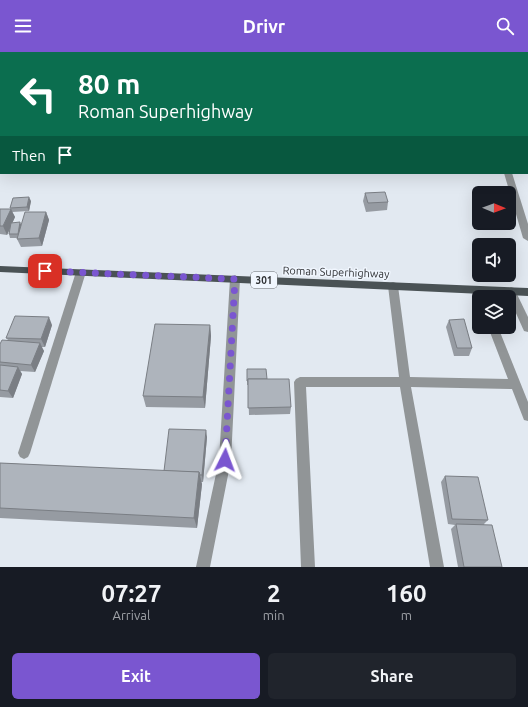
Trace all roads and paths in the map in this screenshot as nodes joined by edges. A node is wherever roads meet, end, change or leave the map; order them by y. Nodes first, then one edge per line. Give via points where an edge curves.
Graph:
1 (508, 174) edge
2 (528, 238) edge
3 (0, 269) edge
4 (81, 272) junction
5 (235, 279) junction
6 (393, 286) junction
7 (516, 291) edge
8 (472, 292) edge
9 (528, 292) edge
10 (516, 302) edge
11 (528, 328) edge
12 (496, 334) edge
13 (405, 382) junction
14 (515, 384) junction
15 (528, 416) edge
16 (24, 453) dead end
17 (203, 567) edge
18 (308, 567) edge
19 (437, 567) edge

1 - 2 street
3 - 4 main road, Roman Superhighway / 301
4 - 5 main road, Roman Superhighway / 301
4 - 16 street
5 - 6 main road, Roman Superhighway / 301
5 - 17 street via 225,460
6 - 8 main road, Roman Superhighway / 301
6 - 13 street
7 - 9 main road, Roman Superhighway / 301
10 - 11 street
12 - 14 street
13 - 14 street
13 - 18 street via 300,382
13 - 19 street
14 - 15 street

